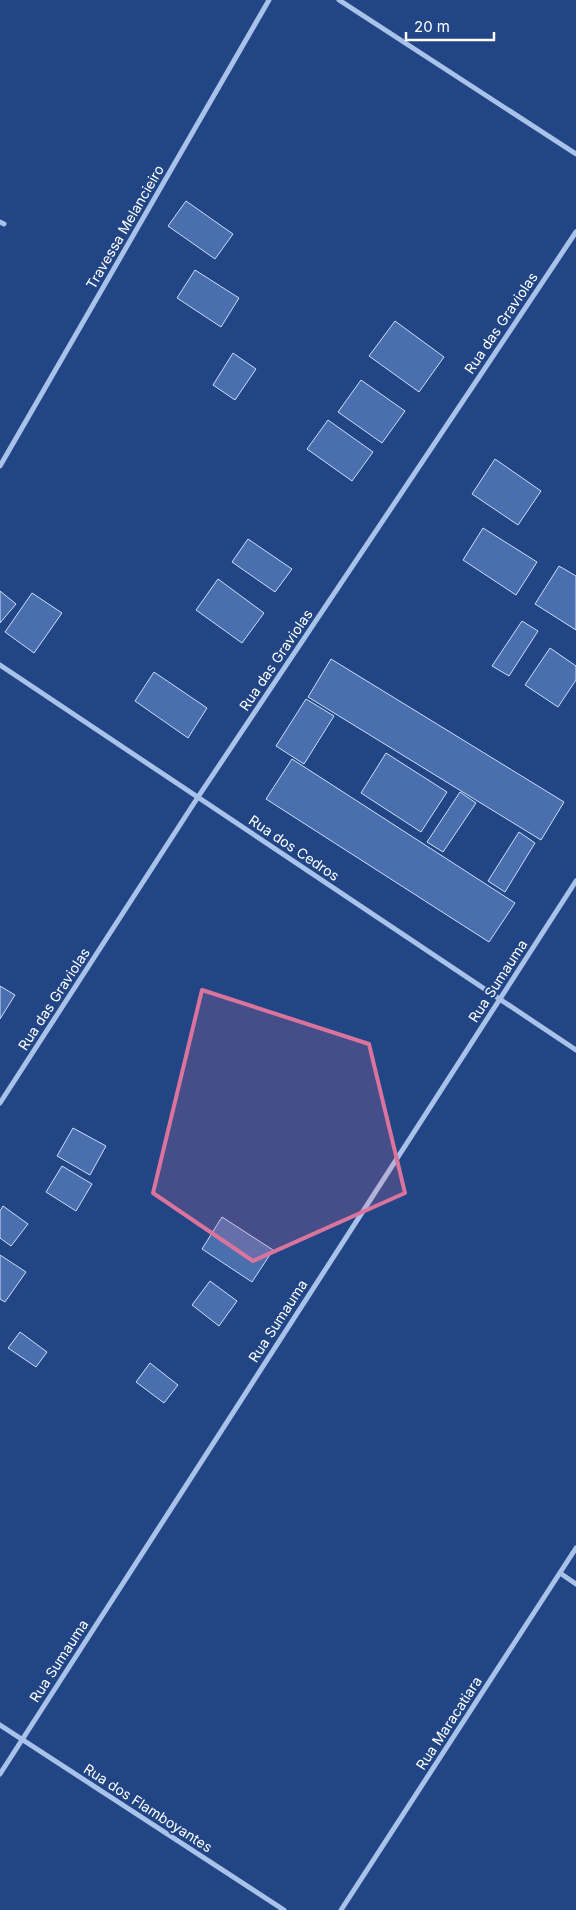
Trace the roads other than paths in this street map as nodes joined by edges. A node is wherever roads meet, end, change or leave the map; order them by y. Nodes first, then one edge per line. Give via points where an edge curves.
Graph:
1 (269, 0) edge
2 (339, 0) edge
3 (576, 154) edge
4 (576, 232) edge
5 (0, 466) edge
6 (0, 665) edge
7 (198, 797) junction
8 (576, 881) edge
9 (500, 999) junction
10 (576, 1050) edge
11 (0, 1103) edge
12 (576, 1548) edge
13 (560, 1573) junction
14 (576, 1584) edge
15 (0, 1725) edge
16 (22, 1740) junction
17 (0, 1774) edge
18 (284, 1910) edge
19 (341, 1910) edge

1 - 5 street, Travessa Melancieiro
2 - 3 street
4 - 7 street, Rua das Graviolas
6 - 7 street, Rua dos Cedros
7 - 9 street, Rua dos Cedros
7 - 11 street, Rua das Graviolas
8 - 9 street, Rua Sumauma
9 - 10 street, Rua dos Cedros
9 - 16 street, Rua Sumauma
12 - 13 street, Rua Maracatiara
13 - 14 street
13 - 19 street, Rua Maracatiara
15 - 16 street, Rua dos Flamboyantes
16 - 17 street, Rua Sumauma
16 - 18 street, Rua dos Flamboyantes

